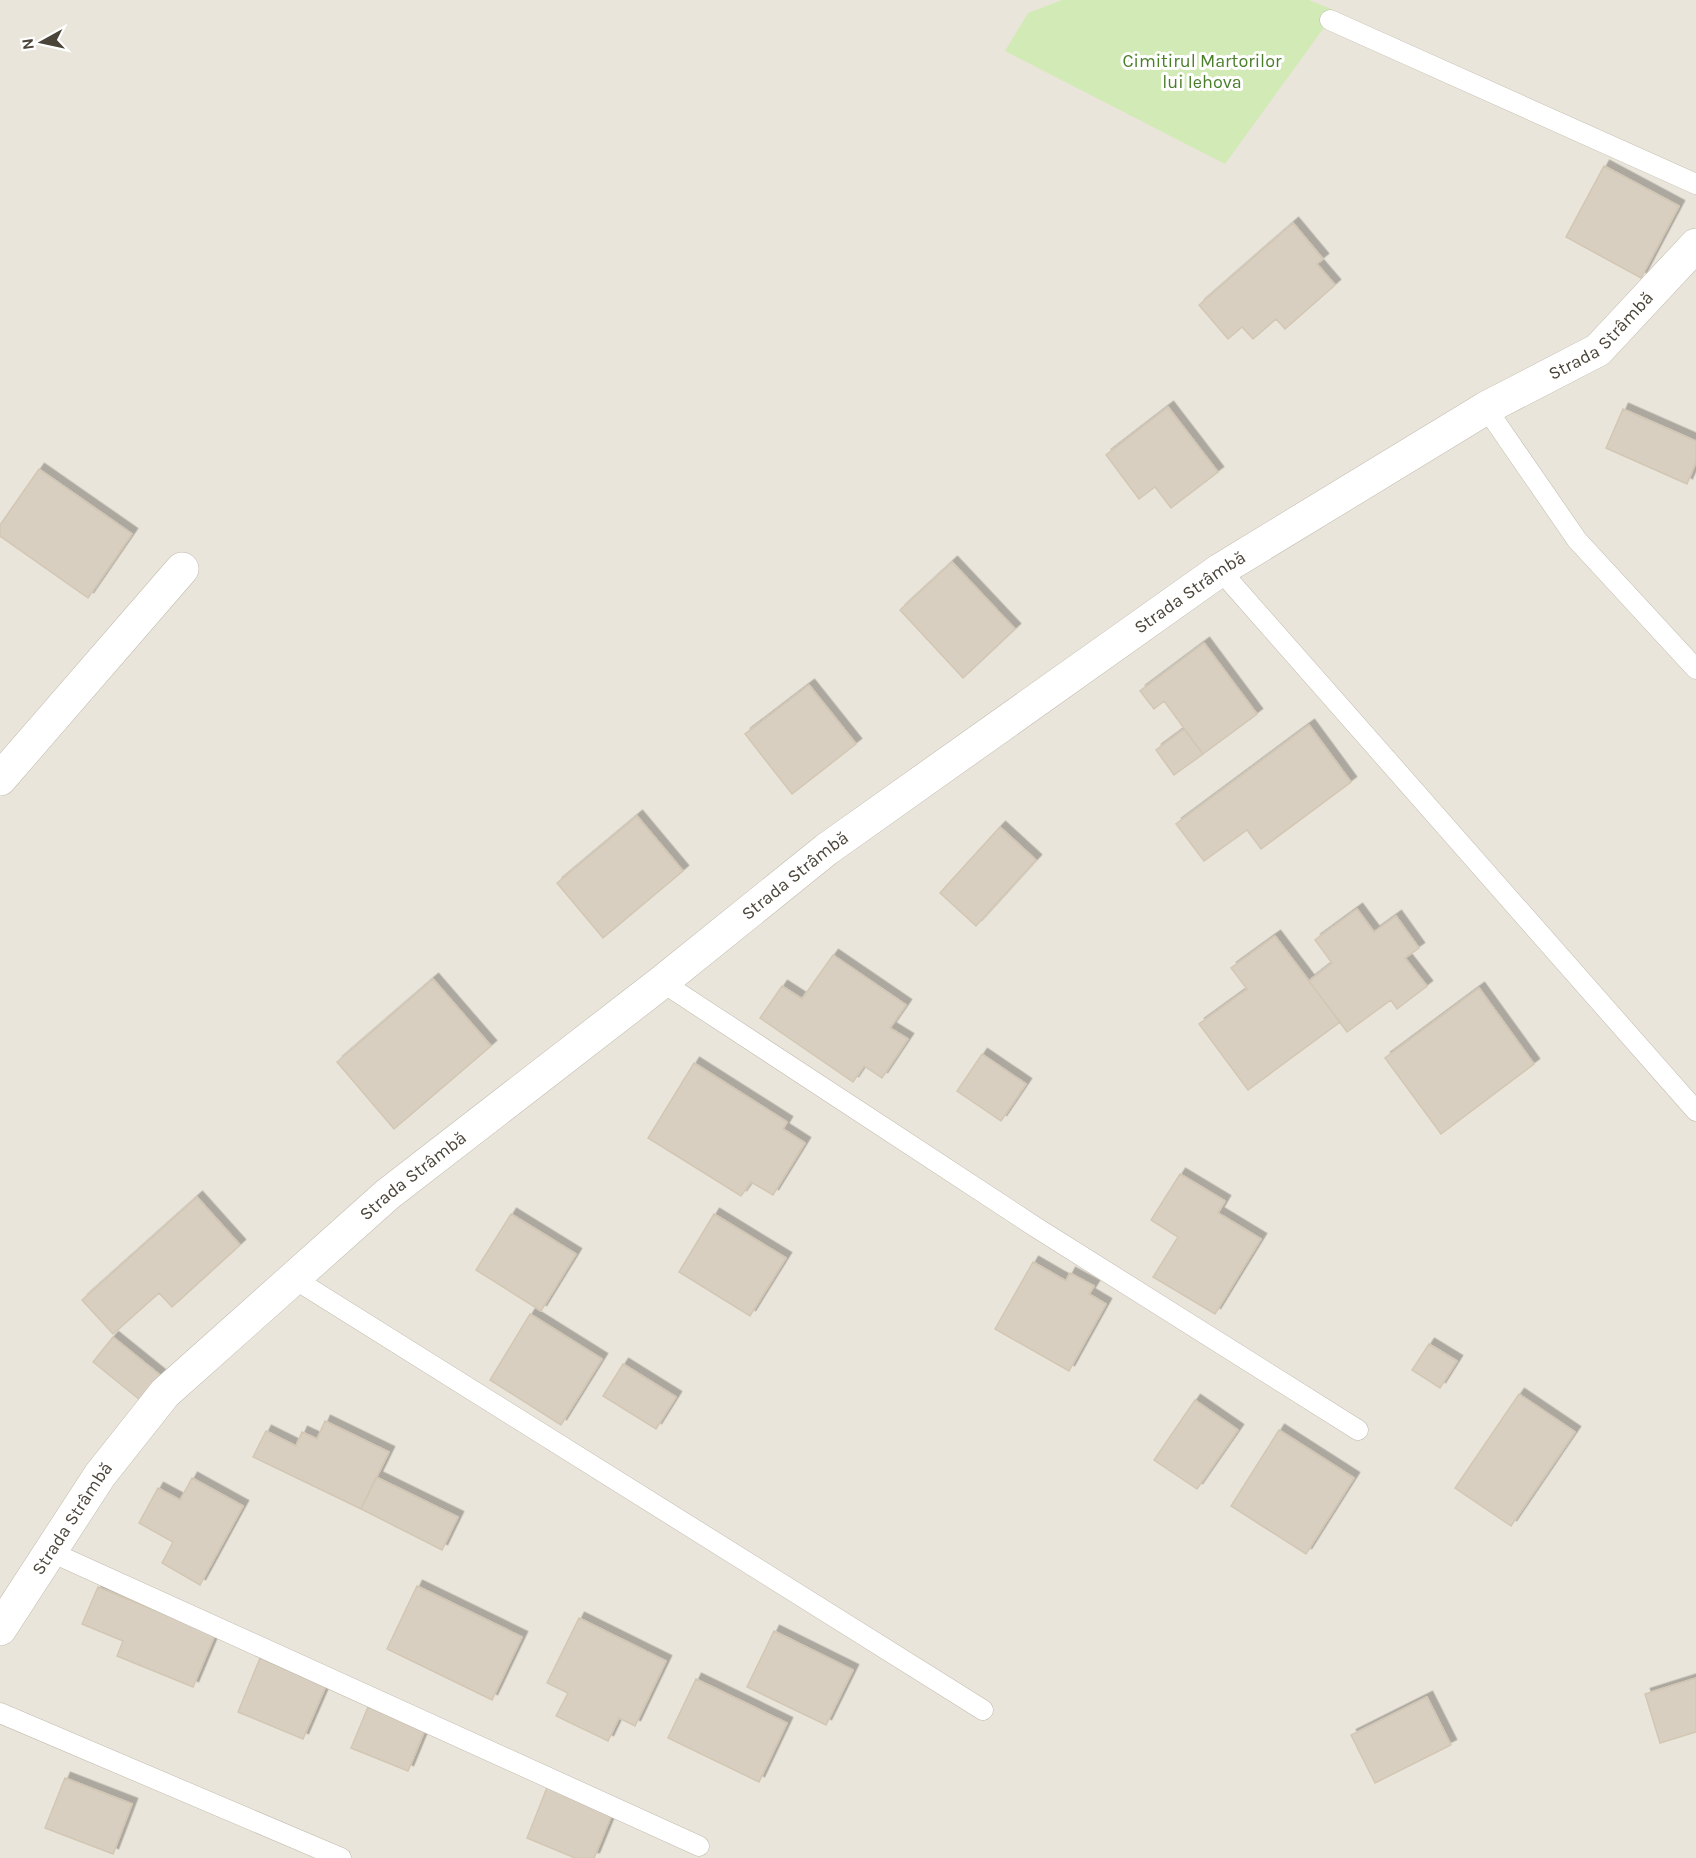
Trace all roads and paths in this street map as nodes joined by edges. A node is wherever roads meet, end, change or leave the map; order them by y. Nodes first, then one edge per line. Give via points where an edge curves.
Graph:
1 (1330, 20) dead end
2 (1696, 184) edge
3 (1696, 245) edge
4 (1486, 408) junction
5 (182, 569) dead end
6 (1220, 570) junction
7 (1696, 669) edge
8 (0, 779) edge
9 (662, 982) junction
10 (1696, 1111) edge
11 (293, 1278) junction
12 (1358, 1430) dead end
13 (51, 1551) junction
14 (0, 1629) edge
15 (983, 1710) dead end
16 (0, 1713) edge
17 (699, 1845) dead end
18 (341, 1858) edge

1 - 2 lane
3 - 4 street, Strada Strâmbă via 1598,350
4 - 6 street, Strada Strâmbă
4 - 7 lane via 1577,540
5 - 8 street
6 - 9 street, Strada Strâmbă via 827,849
6 - 10 lane
9 - 11 street, Strada Strâmbă via 388,1194
9 - 12 lane via 1037,1228
11 - 13 street, Strada Strâmbă via 165,1393 100,1475
11 - 15 lane
13 - 14 street, Strada Strâmbă
13 - 17 lane
16 - 18 lane

